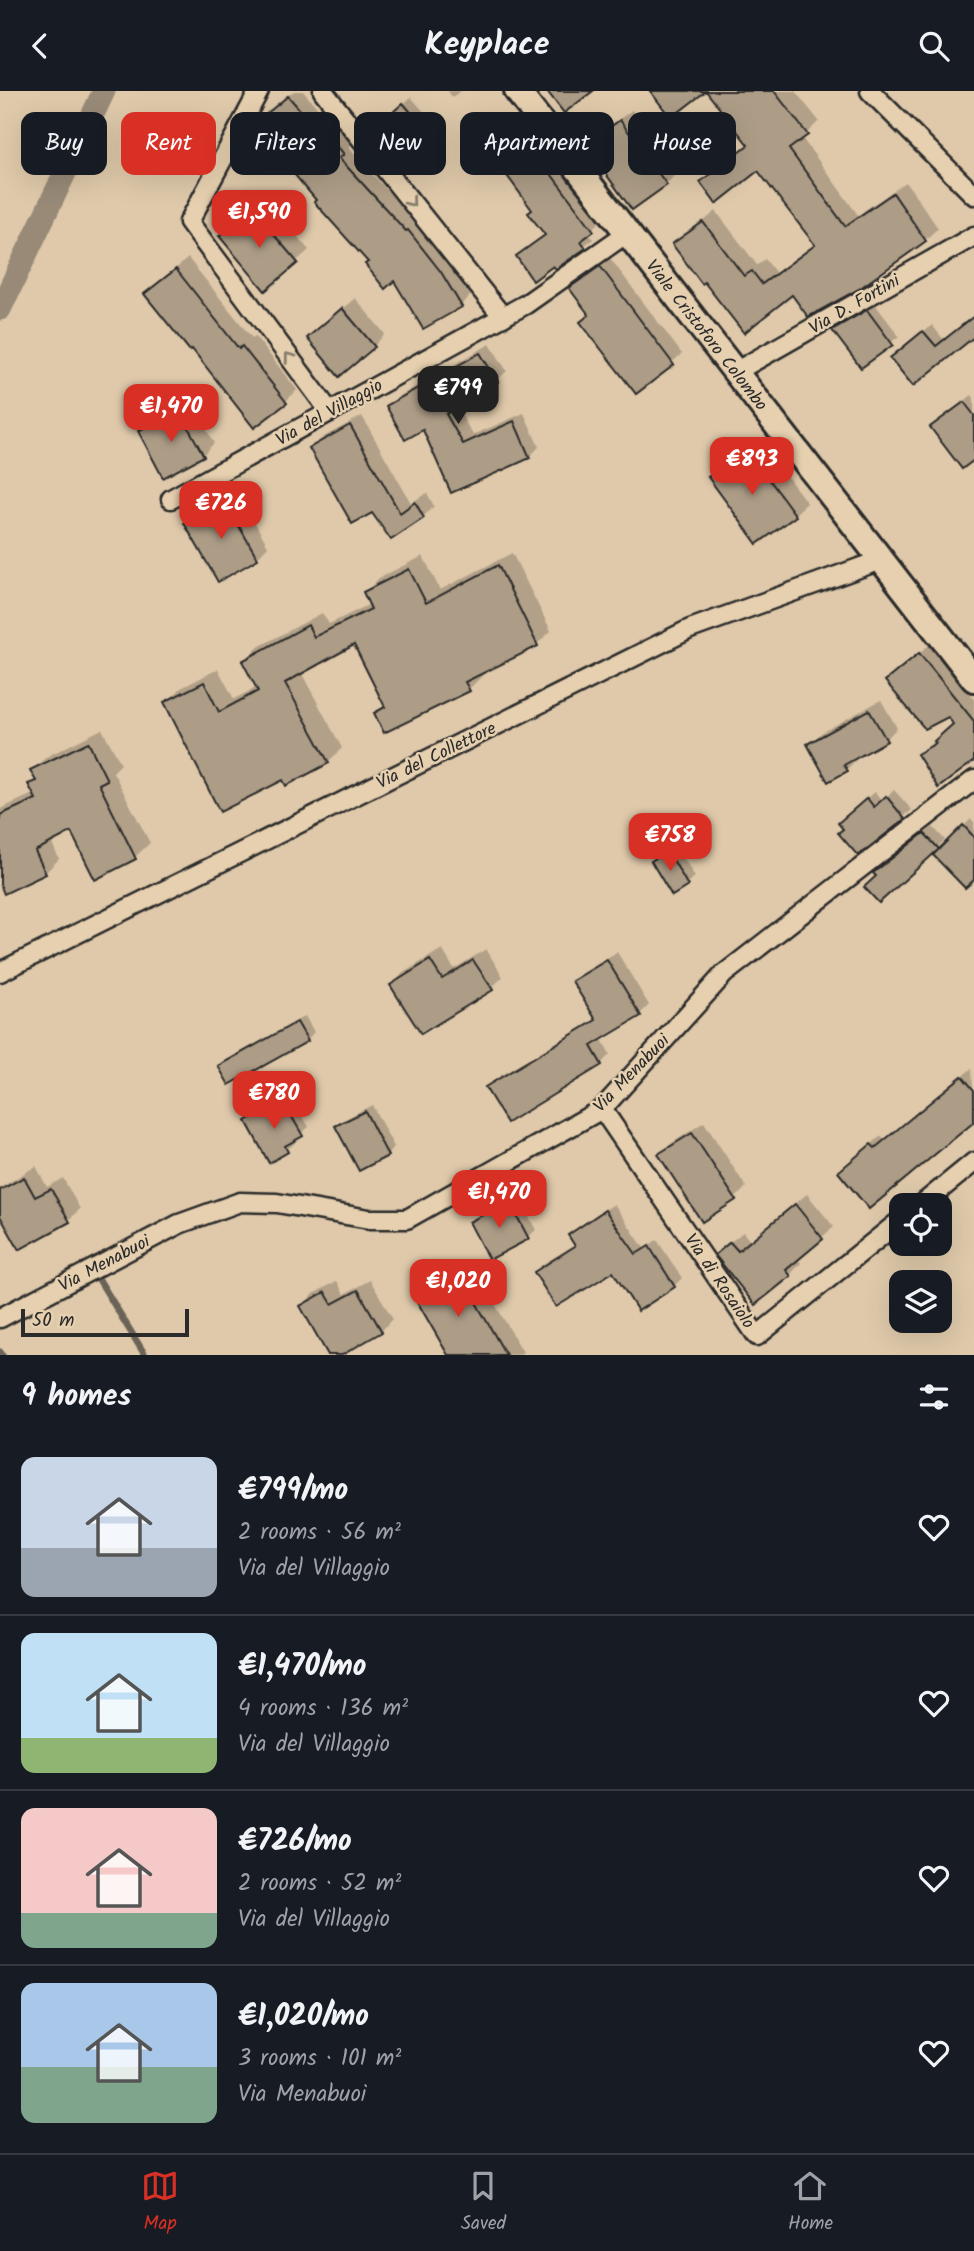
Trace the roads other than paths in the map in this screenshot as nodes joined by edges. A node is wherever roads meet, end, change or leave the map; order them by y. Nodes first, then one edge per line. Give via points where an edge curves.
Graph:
1 (259, 91) edge
2 (323, 91) edge
3 (517, 91) edge
4 (870, 91) edge
5 (974, 195) edge
6 (627, 233) junction
7 (974, 236) edge
8 (503, 317) junction
9 (735, 372) junction
10 (330, 412) junction
11 (171, 499) dead end
12 (881, 560) junction
13 (974, 679) edge
14 (974, 780) edge
15 (0, 972) edge
16 (602, 1109) junction
17 (974, 1162) edge
18 (936, 1193) edge
19 (889, 1230) edge
20 (0, 1318) edge

10 -> 1 street via 189,222
2 -> 8 street
3 - 6 street, Viale Cristoforo Colombo
4 - 5 street
6 - 8 street, Via del Villaggio
6 - 9 street, Viale Cristoforo Colombo
7 - 9 street, Via D. Fortini
8 - 10 street, Via del Villaggio
9 - 12 street, Viale Cristoforo Colombo
10 - 11 street, Via del Villaggio
12 - 13 street, Viale Cristoforo Colombo
12 - 15 street, Via del Collettore via 690,629
14 - 16 street, Via Menabuoi via 724,974
16 - 19 street, Via di Rosaiolo via 757,1336
16 - 20 street, Via Menabuoi via 407,1219 369,1219 277,1203 240,1202 179,1224
17 - 18 street

